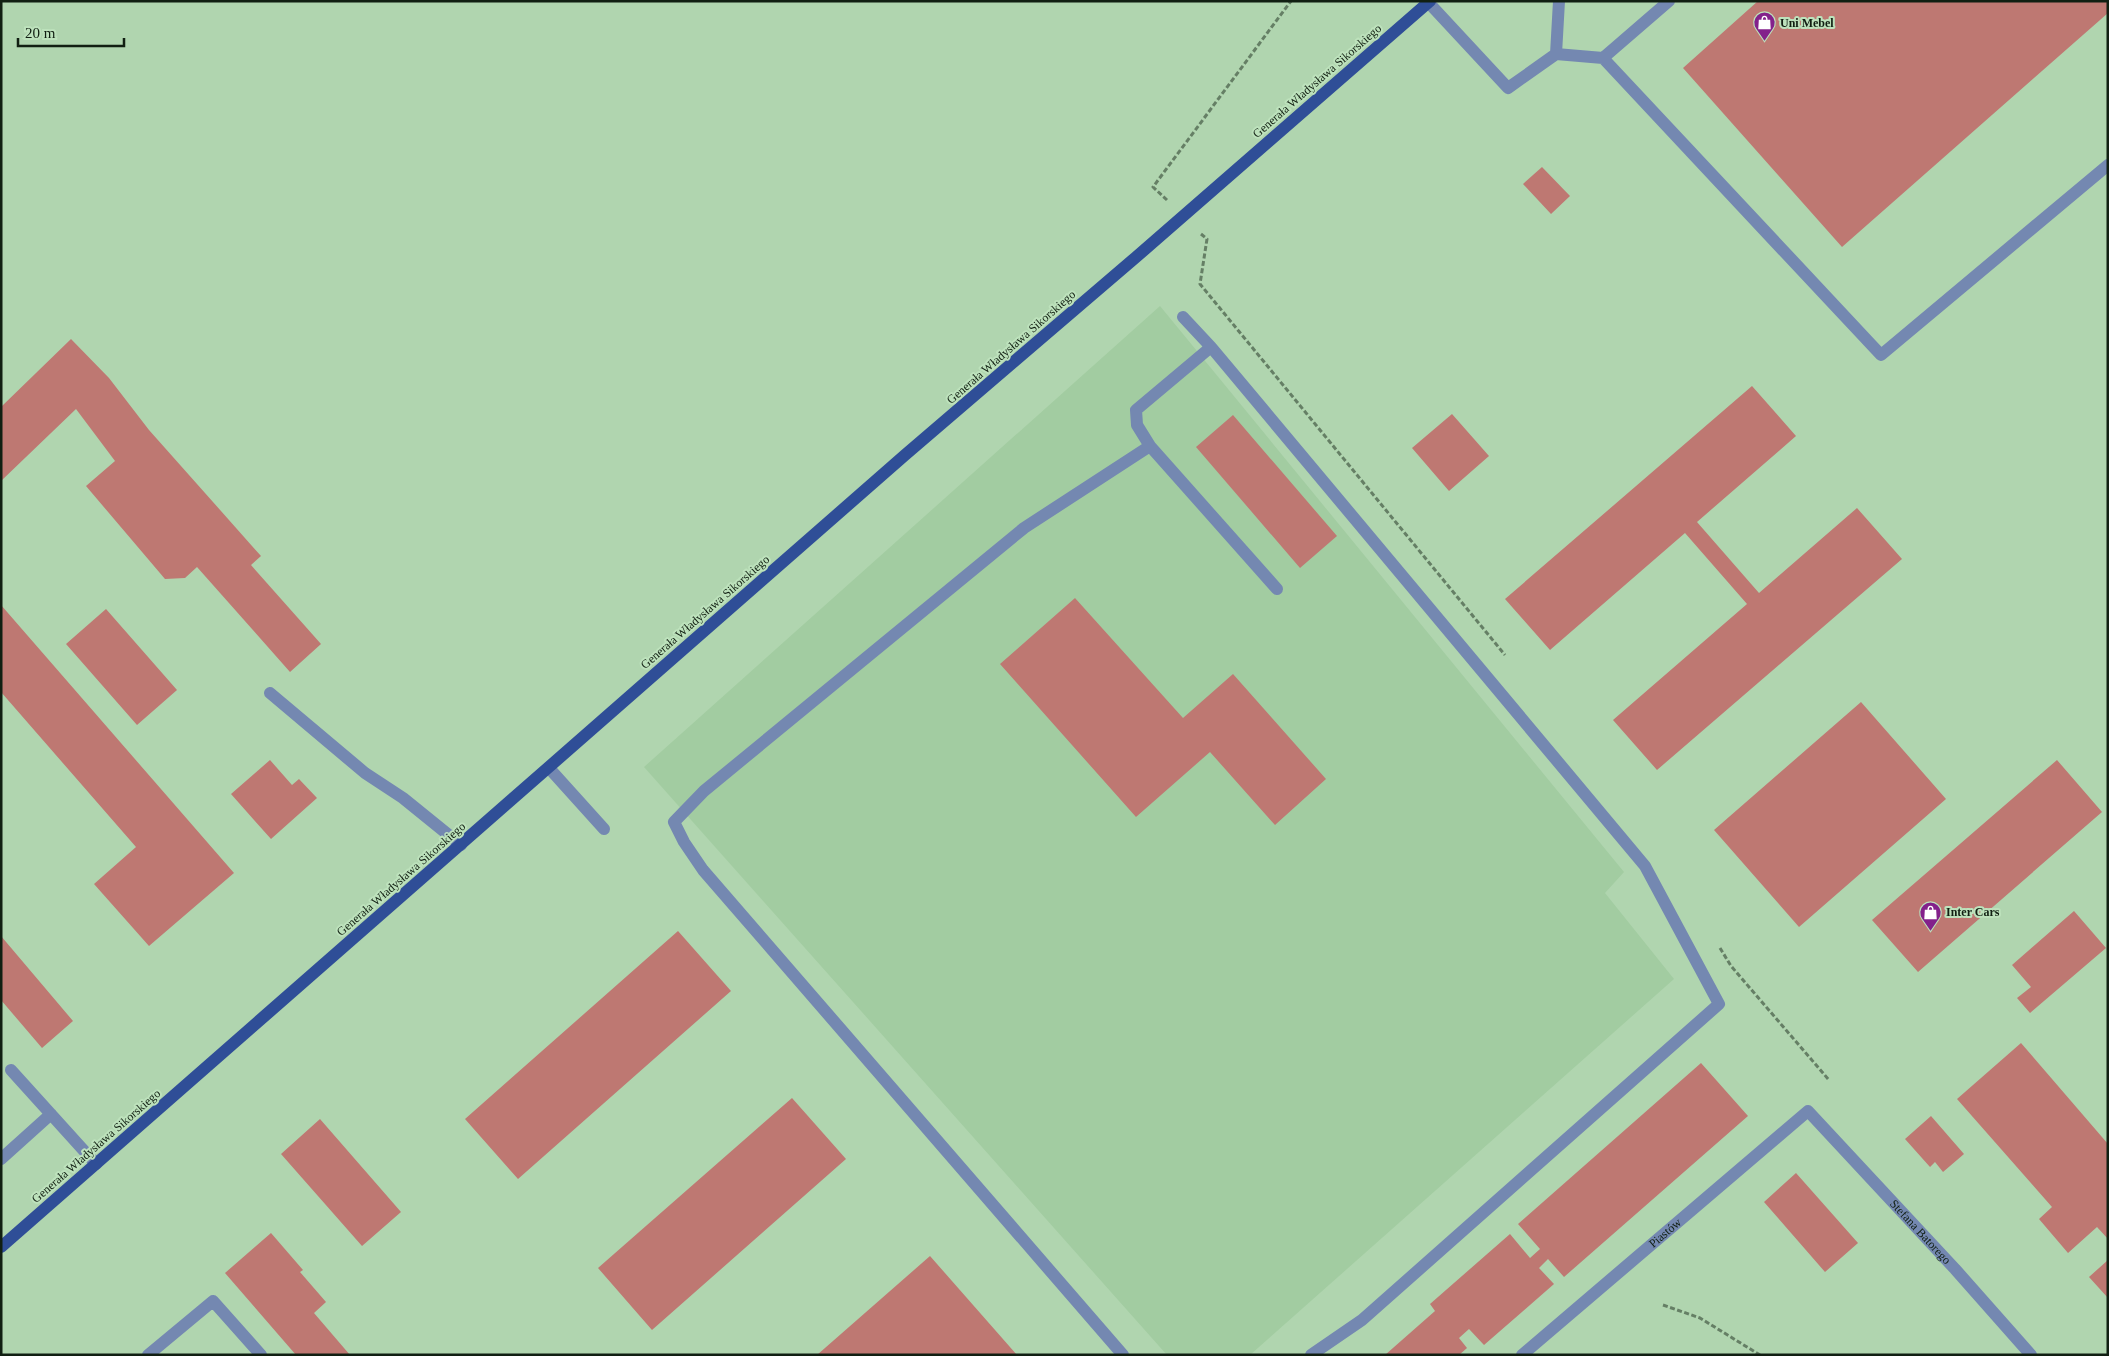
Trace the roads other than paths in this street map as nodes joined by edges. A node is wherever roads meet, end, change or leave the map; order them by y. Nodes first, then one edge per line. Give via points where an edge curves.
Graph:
1 (1559, 1) edge
2 (1669, 1) edge
3 (1429, 2) edge
4 (1556, 54) junction
5 (1603, 58) junction
6 (2108, 165) edge
7 (1183, 317) dead end
8 (1211, 347) junction
9 (1150, 446) junction
10 (1277, 589) dead end
11 (270, 693) dead end
12 (549, 768) junction
13 (604, 829) dead end
14 (461, 845) junction
15 (10, 1070) dead end
16 (1808, 1111) joint
17 (50, 1114) junction
18 (1, 1159) edge
19 (96, 1164) junction
20 (1, 1247) edge
21 (148, 1355) edge
22 (261, 1355) edge
23 (1123, 1355) edge
24 (1310, 1355) edge
25 (1522, 1355) edge
26 (2031, 1355) edge

1 - 4 street
2 - 5 street
3 - 4 street via 1508,88
3 - 12 main road, Generała Władysława Sikorskiego
4 - 5 street
5 - 6 street via 1881,355
7 - 8 street
8 - 9 street via 1136,410 1137,426
8 - 24 street via 1645,866 1718,1004 1362,1320
9 - 10 street
9 - 23 street via 1024,528 704,791 674,822 703,870
11 - 14 street via 365,773 403,798
12 - 13 street
12 - 14 main road, Generała Władysława Sikorskiego
14 - 19 main road, Generała Władysława Sikorskiego
15 - 17 street
16 - 25 street, Piastów
16 - 26 street, Stefana Batorego
17 - 18 street
17 - 19 street
19 - 20 main road, Generała Władysława Sikorskiego
21 - 22 street via 213,1301

